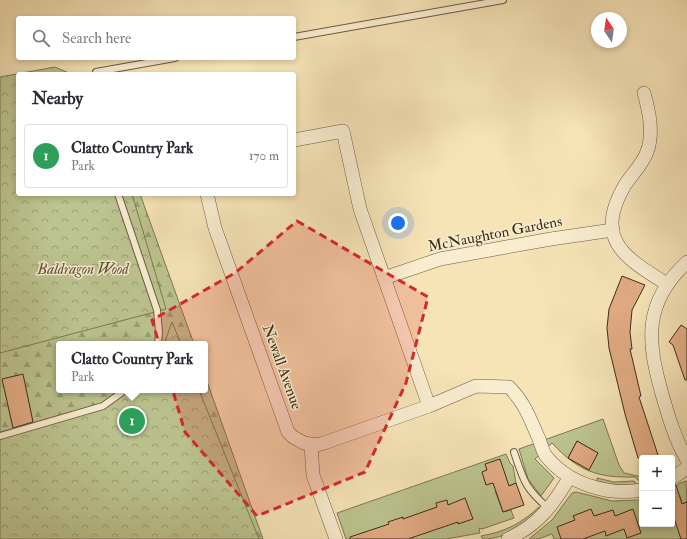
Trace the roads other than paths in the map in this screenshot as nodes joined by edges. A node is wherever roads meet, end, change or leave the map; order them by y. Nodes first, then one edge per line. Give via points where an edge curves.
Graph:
1 (503, 0) edge
2 (296, 37) edge
3 (164, 60) edge
4 (96, 72) edge
5 (644, 93) dead end
6 (296, 140) edge
7 (119, 196) edge
8 (207, 196) edge
9 (613, 230) junction
10 (687, 262) edge
11 (384, 278) junction
12 (667, 284) junction
13 (158, 341) edge
14 (121, 393) edge
15 (429, 406) junction
16 (0, 436) edge
17 (311, 445) junction
18 (514, 452) dead end
19 (687, 460) edge
20 (687, 468) edge
21 (675, 476) edge
22 (569, 478) junction
23 (639, 490) edge
24 (550, 509) junction
25 (336, 539) edge
26 (508, 539) edge

1 - 2 lane
3 - 4 lane
5 - 9 street via 650,118 650,144 642,162 616,202 612,215
6 - 11 street via 343,131 360,208
7 - 13 lane via 157,310
8 - 17 street, Newall Avenue via 215,228 288,432 298,441
9 - 11 street, McNaughton Gardens via 440,259
9 - 12 street via 617,244 626,256
10 - 12 street
11 - 15 street
12 - 19 street via 653,321 653,360 672,428
14 - 16 lane via 103,406
15 - 17 street via 324,443
15 - 22 street via 476,386 509,387 521,399 546,456
17 - 25 street via 313,475
18 - 24 lane via 523,480 531,493
20 - 21 street
22 - 23 street via 615,492
22 - 24 street
24 - 26 street via 537,522

